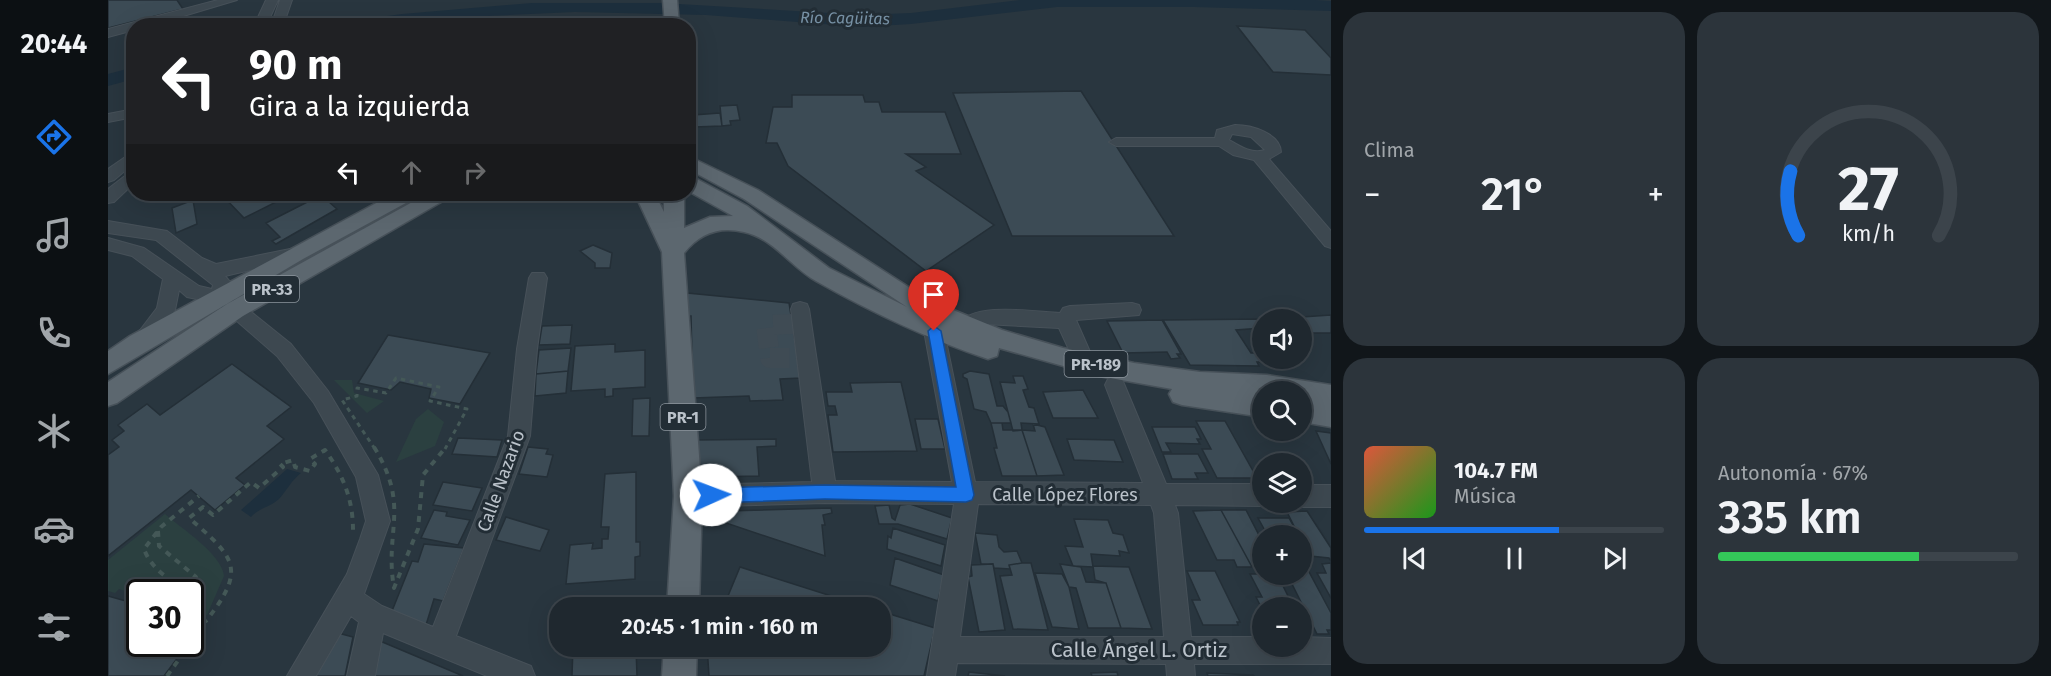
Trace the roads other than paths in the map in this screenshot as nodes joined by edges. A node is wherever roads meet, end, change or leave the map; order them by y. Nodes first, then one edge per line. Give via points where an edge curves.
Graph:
1 (231, 0) edge
2 (272, 0) edge
3 (286, 0) edge
4 (657, 0) edge
5 (670, 0) edge
6 (190, 5) edge
7 (155, 18) edge
8 (264, 18) edge
9 (280, 18) edge
10 (658, 18) edge
11 (671, 18) edge
12 (126, 28) edge
13 (108, 33) edge
14 (126, 115) edge
15 (108, 118) edge
16 (1116, 142) dead end
17 (1222, 142) junction
18 (696, 154) edge
19 (1259, 157) junction
20 (126, 162) edge
21 (696, 165) edge
22 (714, 173) junction
23 (108, 177) edge
24 (126, 181) edge
25 (696, 186) edge
26 (108, 198) edge
27 (395, 201) edge
28 (427, 201) edge
29 (648, 201) edge
30 (674, 201) edge
31 (110, 228) edge
32 (766, 231) junction
33 (1331, 242) edge
34 (138, 252) junction
35 (673, 252) junction
36 (108, 254) edge
37 (295, 254) junction
38 (199, 262) junction
39 (172, 276) junction
40 (538, 278) dead end
41 (228, 304) junction
42 (1131, 310) dead end
43 (798, 319) dead end
44 (1065, 321) junction
45 (968, 325) junction
46 (934, 331) junction
47 (140, 343) junction
48 (1084, 361) junction
49 (108, 364) edge
50 (1115, 385) junction
51 (108, 395) edge
52 (1331, 396) edge
53 (1252, 404) edge
54 (1312, 413) edge
55 (1331, 416) edge
56 (825, 492) junction
57 (966, 495) junction
58 (1162, 495) junction
59 (1252, 495) edge
60 (688, 496) junction
61 (1312, 496) edge
62 (1331, 496) edge
63 (683, 597) edge
64 (347, 598) junction
65 (373, 616) junction
66 (441, 642) junction
67 (947, 650) junction
68 (1331, 651) edge
69 (681, 657) edge
70 (1180, 663) edge
71 (301, 676) edge
72 (361, 676) edge
73 (521, 676) edge
74 (680, 676) edge
75 (941, 676) edge

1 - 6 street
2 - 8 street
3 - 9 street
4 - 10 main road
5 - 11 main road
6 - 7 street
12 - 13 street
14 - 15 street
16 - 17 street
17 - 19 street via 1238,153
17 - 19 street via 1221,133 1226,131 1251,132 1273,147 1273,152
18 - 22 main road
19 - 33 street
20 - 23 street
21 - 22 main road, PR-189
22 - 45 main road, PR-189 via 876,279 934,312
24 - 26 street
25 - 32 main road, PR-189 via 741,211
27 - 37 main road, PR-33
28 - 41 main road, PR-33
29 - 35 main road, PR-1
30 - 35 main road, PR-1
31 - 34 street
31 - 38 street via 162,235
32 - 35 main road via 735,223 707,224 686,235
32 - 46 main road, PR-189 via 821,274
34 - 36 street
34 - 39 street
35 - 60 main road, PR-1
37 - 38 street via 224,270 213,270
37 - 41 main road, PR-33
38 - 41 street via 222,283
39 - 41 street via 194,292
39 - 47 street via 166,310
40 - 66 street, Calle Nazario via 519,436
41 - 47 main road, PR-33
41 - 51 main road, PR-33
41 - 64 street via 302,370 367,475 378,521 357,582
42 - 44 street via 1070,312
43 - 56 street
44 - 45 street via 981,317
44 - 48 street
45 - 48 main road, PR-189 via 1035,349
46 - 50 main road, PR-189 via 1039,366
46 - 57 street
47 - 49 main road, PR-33
48 - 52 main road, PR-189 via 1200,382 1246,383
50 - 53 main road, PR-189
50 - 58 street
54 - 55 main road
56 - 57 street, Calle López Flores
56 - 60 street, Calle López Flores
57 - 58 street, Calle López Flores
57 - 67 street
58 - 59 street, Calle López Flores
58 - 70 street
60 - 63 main road, PR-1
61 - 62 street
64 - 65 street
64 - 71 street
65 - 66 street
65 - 72 street
66 - 73 street
67 - 70 street, Calle Ángel L. Ortiz
67 - 75 street
68 - 70 street, Calle Ángel L. Ortiz
69 - 74 main road

